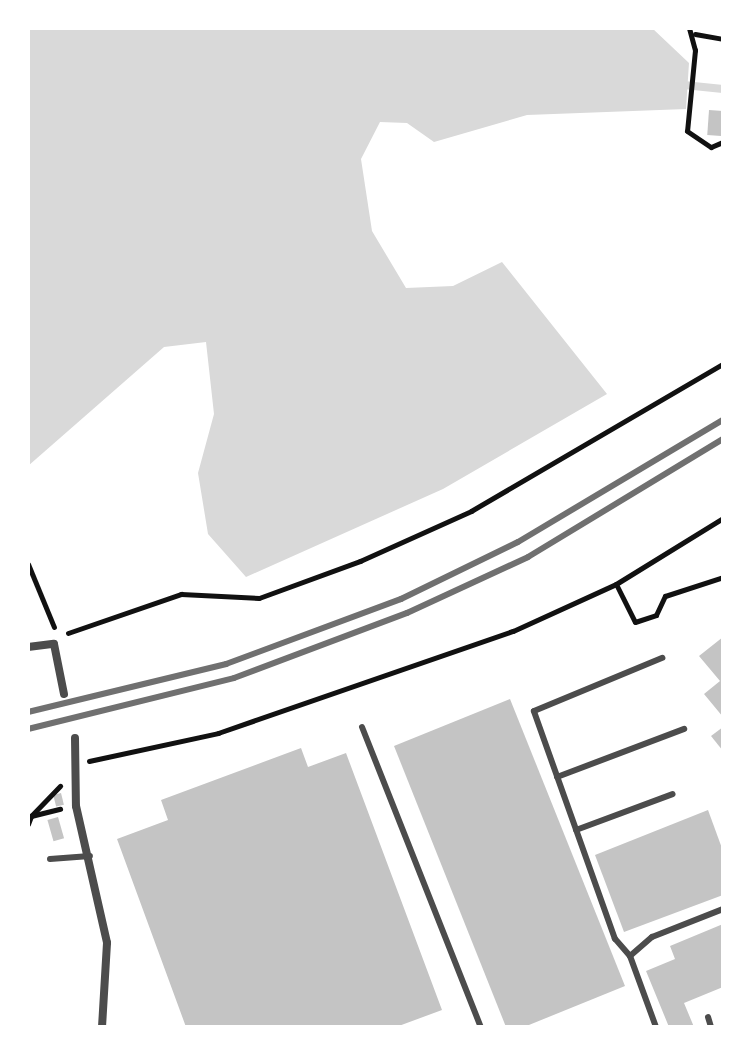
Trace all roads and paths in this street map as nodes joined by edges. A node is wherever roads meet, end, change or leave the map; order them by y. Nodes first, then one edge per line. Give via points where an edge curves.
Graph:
1 (689, 28) edge
2 (695, 34) junction
3 (723, 39) edge
4 (723, 142) edge
5 (723, 364) edge
6 (723, 518) edge
7 (28, 564) edge
8 (723, 577) edge
9 (616, 584) junction
10 (54, 644) junction
11 (28, 647) edge
12 (662, 658) dead end
13 (64, 694) dead end
14 (362, 727) dead end
15 (684, 729) dead end
16 (75, 738) dead end
17 (77, 764) junction
18 (557, 777) junction
19 (75, 780) junction
20 (673, 794) dead end
21 (76, 806) junction
22 (31, 816) junction
23 (28, 824) edge
24 (576, 830) junction
25 (90, 856) junction
26 (50, 859) dead end
27 (723, 909) edge
28 (630, 956) junction
29 (708, 1017) dead end
30 (102, 1027) edge
31 (481, 1027) edge
32 (656, 1027) edge
33 (711, 1027) edge

1 - 2 path
2 - 3 path
2 - 4 path via 692,140 711,147
5 - 10 path via 471,511 259,598 181,594 71,631
6 - 9 path
7 - 10 path via 54,622
8 - 9 path via 665,596 656,615 635,622
9 - 17 path via 364,687 218,733
10 - 11 street
10 - 13 street
12 - 18 lane via 534,711
14 - 31 lane
15 - 18 lane
16 - 17 street
17 - 19 street
18 - 24 lane
19 - 21 street
19 - 22 path via 48,791
20 - 24 lane
21 - 22 path
21 - 25 street
22 - 23 path
24 - 28 lane via 615,939
25 - 26 lane
25 - 30 street via 107,943
27 - 28 lane via 652,937
28 - 32 lane
29 - 33 lane

